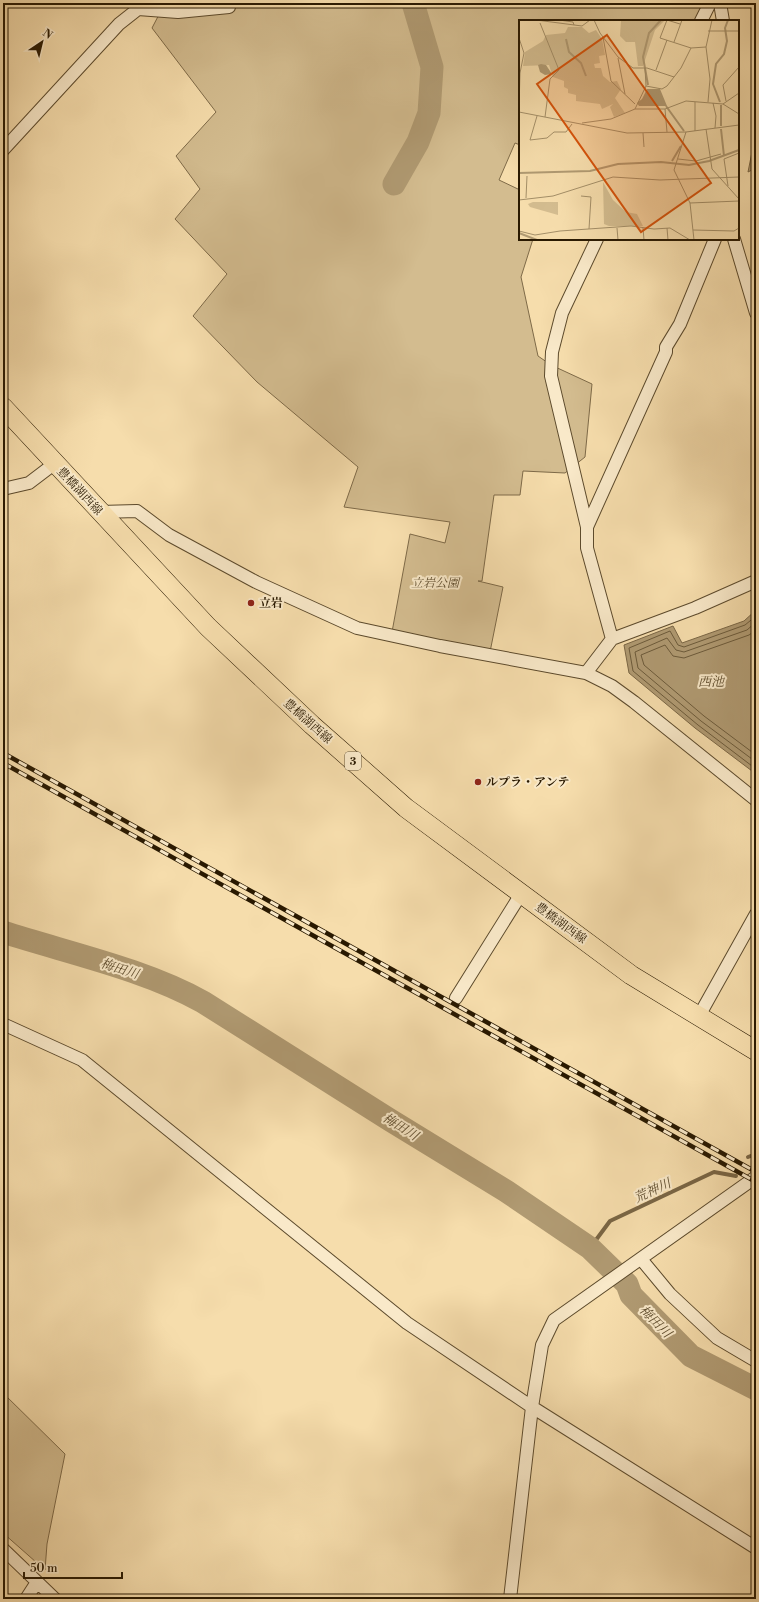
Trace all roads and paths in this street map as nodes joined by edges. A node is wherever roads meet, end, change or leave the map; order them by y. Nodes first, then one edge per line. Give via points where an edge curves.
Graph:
1 (229, 3) edge
2 (710, 3) edge
3 (720, 3) edge
4 (702, 20) edge
5 (723, 20) edge
6 (3, 150) edge
7 (597, 240) edge
8 (715, 240) edge
9 (734, 240) edge
10 (756, 313) edge
11 (3, 407) edge
12 (54, 464) junction
13 (3, 489) edge
14 (100, 512) junction
15 (587, 527) junction
16 (756, 582) edge
17 (612, 639) junction
18 (586, 673) junction
19 (756, 800) edge
20 (521, 894) junction
21 (756, 914) edge
22 (456, 998) dead end
23 (699, 1016) junction
24 (3, 1024) edge
25 (756, 1051) edge
26 (756, 1177) edge
27 (638, 1261) junction
28 (756, 1362) edge
29 (532, 1407) junction
30 (756, 1548) edge
31 (3, 1549) edge
32 (36, 1582) junction
33 (26, 1599) edge
34 (55, 1599) edge
35 (510, 1599) edge

1 - 6 street via 229,7 178,12 138,9 119,24
2 - 4 street
3 - 5 street
7 - 15 street via 562,313 552,352 551,376
8 - 15 street via 680,324 666,347 666,352
9 - 10 street
11 - 12 main road, 豊橋湖西線 / 3
12 - 13 street via 29,483
12 - 14 main road, 豊橋湖西線 / 3
14 - 18 street via 137,511 169,535 256,582 357,628
14 - 20 main road, 豊橋湖西線 / 3 via 208,627 312,725 406,808
15 - 17 street via 587,548
16 - 17 street
17 - 18 street
18 - 19 street via 612,686 634,702
20 - 22 street
20 - 23 main road, 豊橋湖西線 / 3 via 631,975
21 - 23 street
23 - 25 main road, 豊橋湖西線 / 3
24 - 29 street via 82,1060 407,1323
26 - 27 street
27 - 28 street via 717,1338
27 - 29 street via 554,1320 542,1345
29 - 30 street
29 - 35 street
31 - 32 street
32 - 33 street
32 - 34 street

